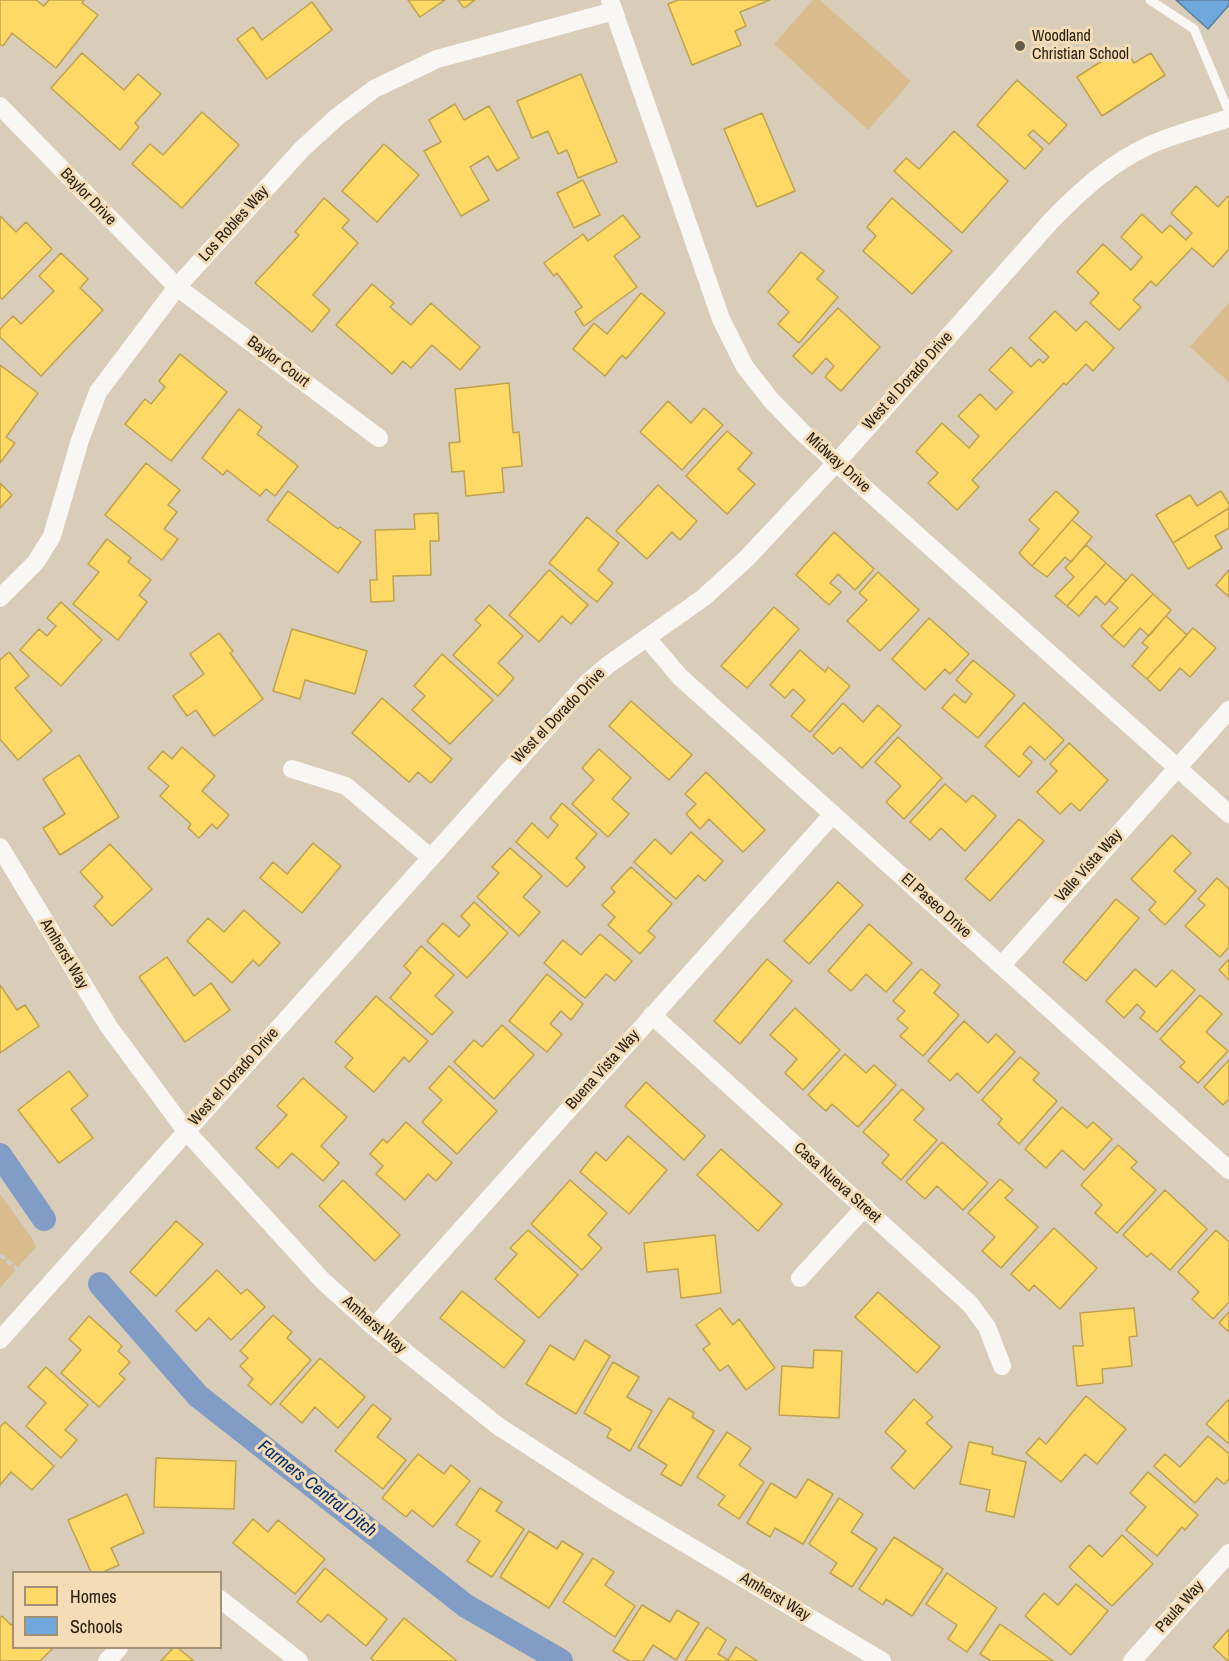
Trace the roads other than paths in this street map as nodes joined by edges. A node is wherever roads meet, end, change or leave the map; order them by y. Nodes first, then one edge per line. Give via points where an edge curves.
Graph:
1 (1155, 1) edge
2 (612, 5) edge
3 (0, 106) edge
4 (1229, 112) edge
5 (1229, 118) edge
6 (177, 287) junction
7 (379, 438) dead end
8 (836, 463) junction
9 (0, 598) edge
10 (647, 638) junction
11 (1229, 710) edge
12 (1177, 768) junction
13 (292, 769) dead end
14 (832, 814) junction
15 (1229, 814) edge
16 (0, 847) edge
17 (430, 857) junction
18 (1002, 965) junction
19 (652, 1016) junction
20 (186, 1131) junction
21 (1229, 1170) edge
22 (865, 1208) junction
23 (800, 1278) dead end
24 (374, 1327) junction
25 (0, 1340) edge
26 (1002, 1365) dead end
27 (1229, 1553) edge
28 (222, 1601) edge
29 (117, 1649) edge
30 (107, 1661) edge
31 (298, 1661) edge
32 (882, 1661) edge
33 (1132, 1661) edge

1 - 4 lane via 1194,29
2 - 6 street, Los Robles Way via 437,58 374,89 302,149
2 - 8 street, Midway Drive via 721,319 745,367 771,400
3 - 6 street, Baylor Drive
5 - 8 street, West el Dorado Drive via 1150,145 1077,194
6 - 7 street, Baylor Court
6 - 9 street, Los Robles Way via 98,392 52,536 36,562
8 - 10 street, West el Dorado Drive via 704,598
8 - 12 street, Midway Drive
10 - 14 street, El Paseo Drive via 680,677
10 - 17 street, West el Dorado Drive via 588,682
11 - 12 street, Valle Vista Way
12 - 15 street, Midway Drive
12 - 18 street, Valle Vista Way
13 - 17 street via 346,786
14 - 18 street, El Paseo Drive
14 - 19 street, Buena Vista Way
16 - 20 street, Amherst Way via 109,1028
17 - 20 street, West el Dorado Drive
18 - 21 street, El Paseo Drive
19 - 22 street, Casa Nueva Street
19 - 24 street, Buena Vista Way
20 - 24 street, Amherst Way via 323,1281
20 - 25 street, West el Dorado Drive
22 - 23 street
22 - 26 street, Casa Nueva Street via 970,1304 987,1327
24 - 32 street, Amherst Way via 498,1426 614,1501
27 - 33 street, Paula Way
28 - 31 street
29 - 30 street

